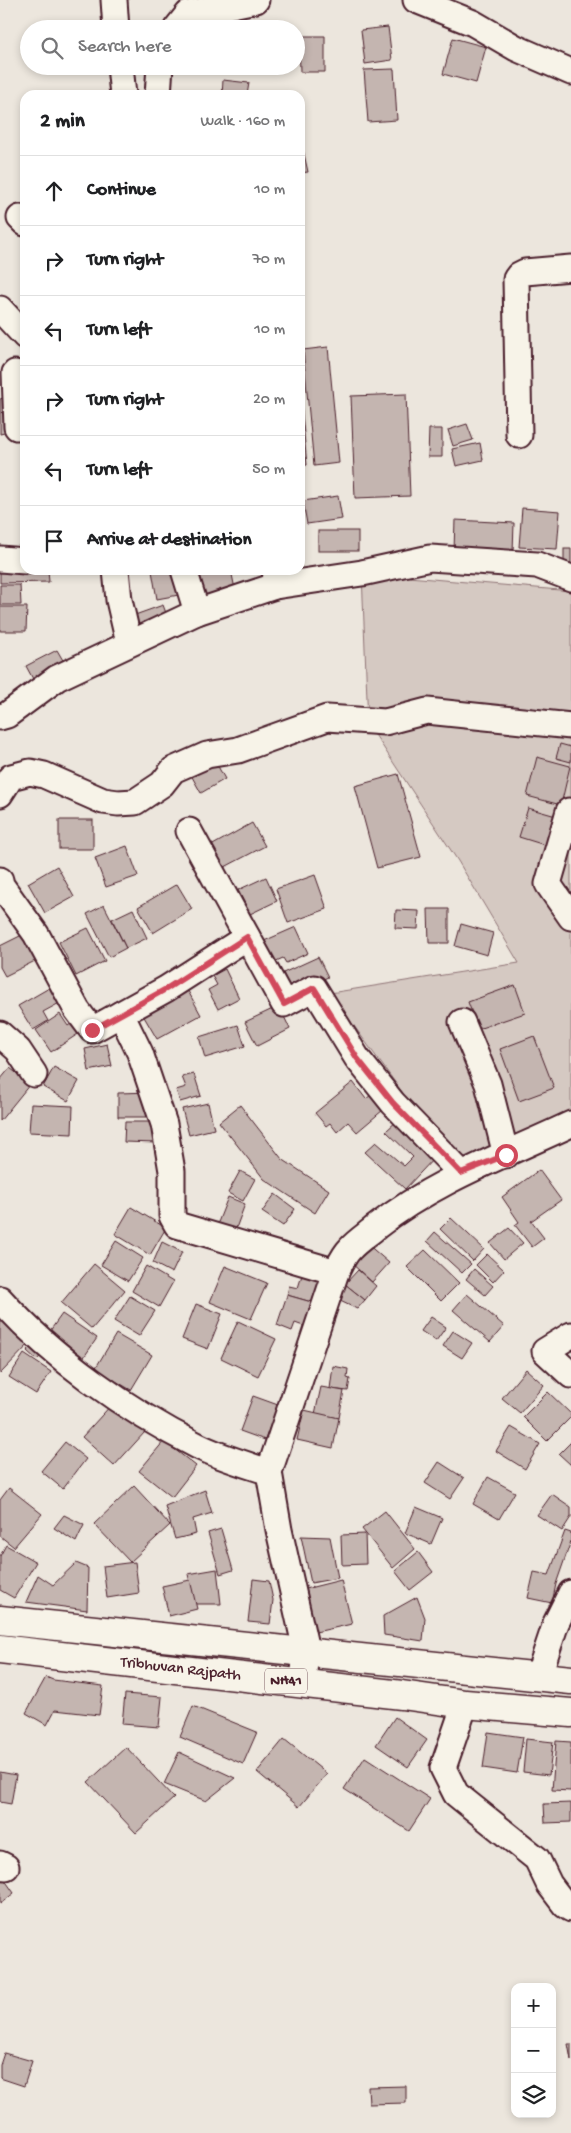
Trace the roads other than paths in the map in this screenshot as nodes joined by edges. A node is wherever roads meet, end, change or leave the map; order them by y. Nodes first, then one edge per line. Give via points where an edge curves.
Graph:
1 (114, 0) edge
2 (256, 0) edge
3 (416, 0) edge
4 (115, 20) edge
5 (183, 20) edge
6 (571, 72) edge
7 (121, 75) edge
8 (159, 75) edge
9 (122, 90) edge
10 (158, 90) edge
11 (571, 268) edge
12 (0, 309) edge
13 (20, 331) edge
14 (13, 372) edge
15 (17, 428) dead end
16 (519, 435) dead end
17 (0, 559) edge
18 (20, 561) edge
19 (116, 575) edge
20 (186, 575) edge
21 (275, 578) edge
22 (571, 578) edge
23 (197, 612) junction
24 (129, 644) junction
25 (0, 717) edge
26 (571, 726) edge
27 (0, 794) edge
28 (570, 809) edge
29 (189, 831) dead end
30 (0, 880) edge
31 (0, 886) edge
32 (571, 917) edge
33 (247, 937) junction
34 (121, 1014) junction
35 (462, 1022) dead end
36 (0, 1034) edge
37 (34, 1074) dead end
38 (571, 1124) edge
39 (506, 1155) junction
40 (461, 1173) junction
41 (336, 1272) junction
42 (0, 1299) edge
43 (571, 1335) edge
44 (571, 1376) edge
45 (269, 1472) junction
46 (571, 1594) edge
47 (0, 1620) edge
48 (0, 1649) edge
49 (306, 1650) junction
50 (538, 1677) junction
51 (571, 1680) edge
52 (303, 1683) junction
53 (465, 1704) junction
54 (571, 1713) edge
55 (571, 1909) edge

1 - 4 street
2 - 5 street via 188,14
3 - 6 street via 473,22 516,48
7 - 9 street
8 - 10 street
11 - 16 street via 525,272 516,279
12 - 13 street
14 - 15 street
17 - 18 street
19 - 24 street
20 - 23 street
21 - 22 street via 362,573 430,558 537,565
21 - 23 street
23 - 24 street
24 - 25 street via 57,678
26 - 27 street via 427,711 385,722 327,718 238,750 207,754 173,770 162,784 135,802 102,801 30,772 11,777
28 - 32 street via 548,884
29 - 33 street
30 - 31 street
31 - 34 street via 36,934 77,1010 92,1030
33 - 34 street
33 - 40 street via 284,1004 314,988 363,1066 393,1103
34 - 41 street via 140,1053 164,1124 172,1171 172,1216 177,1225
35 - 39 street via 488,1084
36 - 37 street via 18,1050
38 - 39 street
39 - 40 street
40 - 41 street via 386,1220 350,1248
41 - 45 street
42 - 45 street via 20,1321 113,1397 198,1446
43 - 44 street via 545,1352
45 - 49 street
46 - 50 street via 556,1623
47 - 49 highway, Tribhuvan Rajpath / NH41
48 - 52 highway, Tribhuvan Rajpath / NH41
49 - 50 highway, Tribhuvan Rajpath / NH41
49 - 52 street
50 - 51 highway, Tribhuvan Rajpath / NH41
52 - 53 highway, Tribhuvan Rajpath / NH41
53 - 54 highway, Tribhuvan Rajpath / NH41
53 - 55 street via 443,1768 456,1794 537,1859 549,1884

